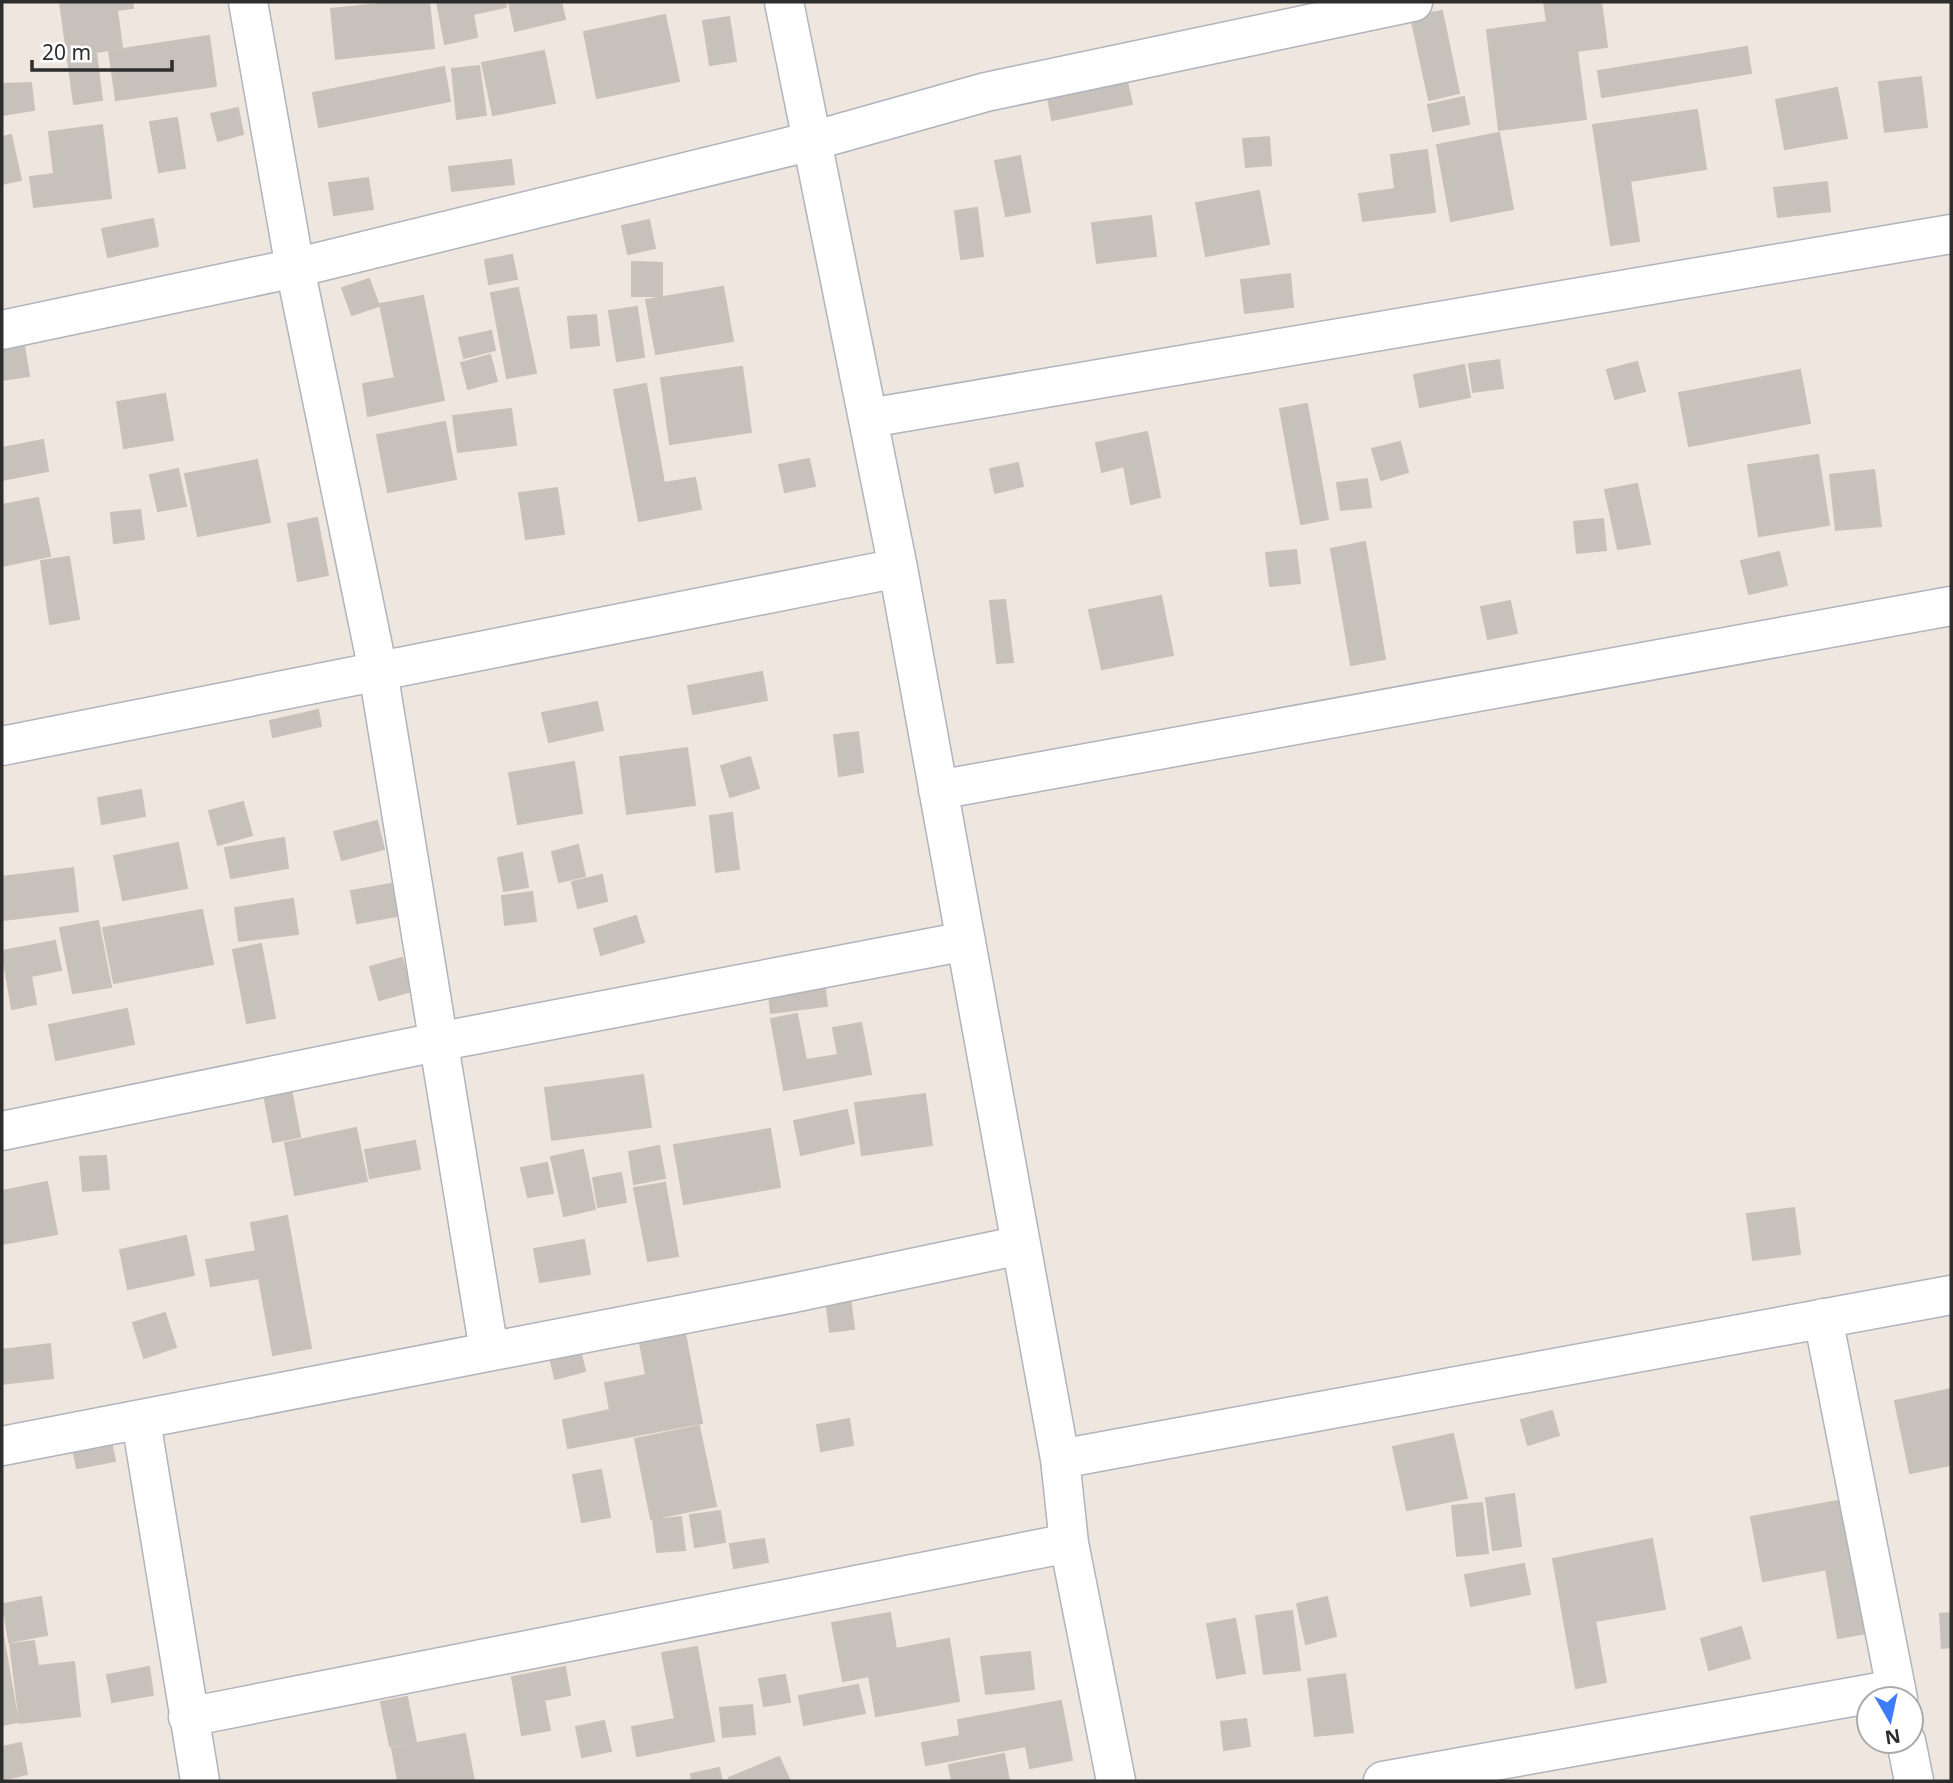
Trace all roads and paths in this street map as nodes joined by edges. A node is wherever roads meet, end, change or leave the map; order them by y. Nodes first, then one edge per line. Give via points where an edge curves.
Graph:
1 (248, 2) edge
2 (784, 2) edge
3 (1413, 2) edge
4 (813, 141) junction
5 (1951, 234) edge
6 (295, 268) junction
7 (2, 330) edge
8 (869, 418) junction
9 (898, 568) junction
10 (1951, 606) edge
11 (378, 671) junction
12 (2, 746) edge
13 (938, 790) junction
14 (966, 941) junction
15 (437, 1042) junction
16 (2, 1131) edge
17 (1021, 1245) junction
18 (1951, 1295) edge
19 (1823, 1318) junction
20 (489, 1351) junction
21 (141, 1421) junction
22 (2, 1446) edge
23 (1060, 1459) junction
24 (1069, 1544) junction
25 (1895, 1685) edge
26 (1855, 1702) edge
27 (188, 1717) junction
28 (1909, 1755) edge
29 (1519, 1770) edge
30 (200, 1781) edge
31 (1116, 1781) edge
32 (1383, 1781) edge
33 (1914, 1781) edge

1 - 6 street
2 - 4 street
3 - 4 street via 986,92
4 - 6 street
4 - 8 street
5 - 8 street
6 - 7 street
6 - 11 street
8 - 9 street
9 - 11 street
9 - 13 street
10 - 13 street
11 - 12 street
11 - 15 street
13 - 14 street
14 - 15 street
14 - 17 street
15 - 16 street
15 - 20 street
17 - 20 street
17 - 23 street
18 - 19 street
19 - 23 street
19 - 25 street
20 - 21 street
21 - 22 street
21 - 27 street
23 - 24 street
24 - 27 street
24 - 31 street
26 - 29 street
27 - 30 street
28 - 33 street
29 - 32 street

